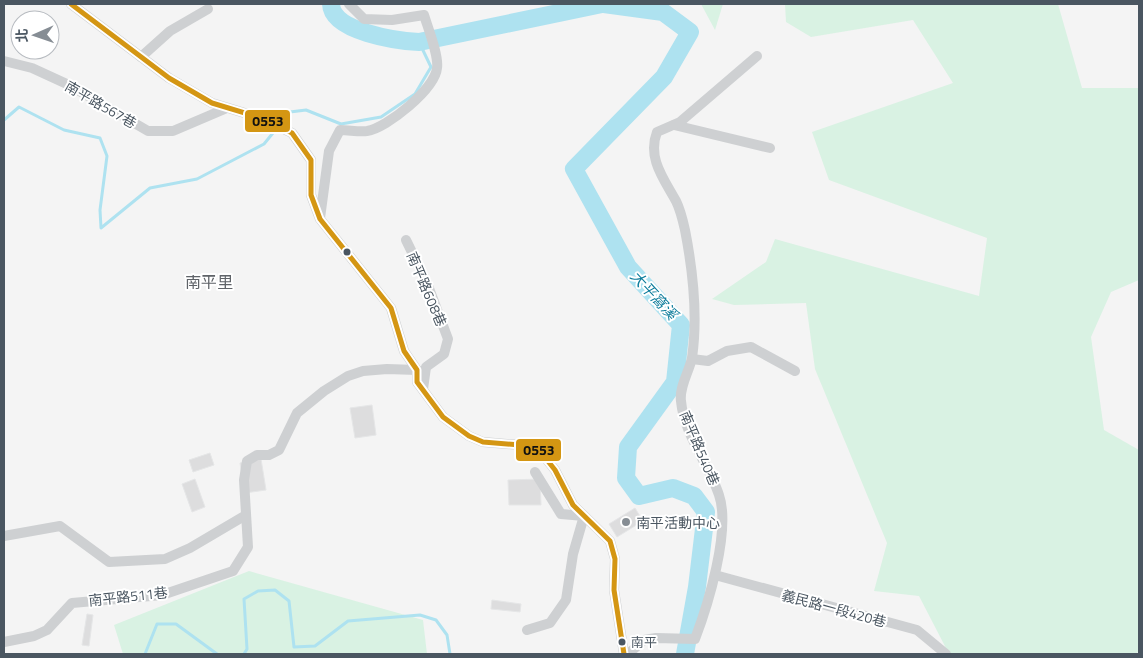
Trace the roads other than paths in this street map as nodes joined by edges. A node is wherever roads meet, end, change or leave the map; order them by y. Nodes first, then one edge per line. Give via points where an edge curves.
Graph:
1 (71, 4) edge
2 (349, 4) edge
3 (208, 9) dead end
4 (757, 56) dead end
5 (141, 57) junction
6 (4, 61) edge
7 (227, 108) junction
8 (674, 125) junction
9 (770, 148) dead end
10 (320, 219) junction
11 (406, 240) dead end
12 (692, 359) junction
13 (417, 370) junction
14 (795, 371) dead end
15 (423, 389) junction
16 (535, 472) dead end
17 (246, 515) junction
18 (584, 516) junction
19 (4, 536) edge
20 (715, 575) junction
21 (527, 630) dead end
22 (4, 642) edge
23 (624, 654) edge
24 (628, 654) edge
25 (946, 654) edge

1 - 5 street
2 - 10 street via 364,19 392,20 424,15 438,67 432,84 392,118 369,131 340,130 329,151
3 - 5 street via 170,31
4 - 8 street, 南平路540巷
5 - 7 street via 169,78
6 - 7 street, 南平路567巷 via 32,68 69,84 148,131 174,131
7 - 10 street via 292,132 311,160 311,196
8 - 9 street
8 - 12 street, 南平路540巷 via 657,132 652,144 660,175 677,202 685,228 693,278
10 - 13 street via 391,308 404,351
11 - 15 street, 南平路608巷 via 448,338 444,354 426,367
12 - 14 street via 708,362 727,351 751,346
12 - 20 street, 南平路540巷 via 680,400 685,421 720,496 721,544
13 - 15 street via 417,382
13 - 17 street, 南平路511巷 via 363,371 348,376 297,413 279,450 247,461 244,480
15 - 18 street via 443,417 469,436 483,442 533,446 540,450 555,470 573,505
16 - 18 street via 561,514
17 - 19 street via 165,559 109,562 60,526
17 - 22 street, 南平路511巷 via 248,547 233,571 162,595 72,603 47,630
18 - 21 street via 573,554 566,600 550,623
18 - 23 street via 610,541
20 - 24 street, 南平路540巷 via 695,638 644,640
20 - 25 street, 義民路一段420巷 via 917,630

